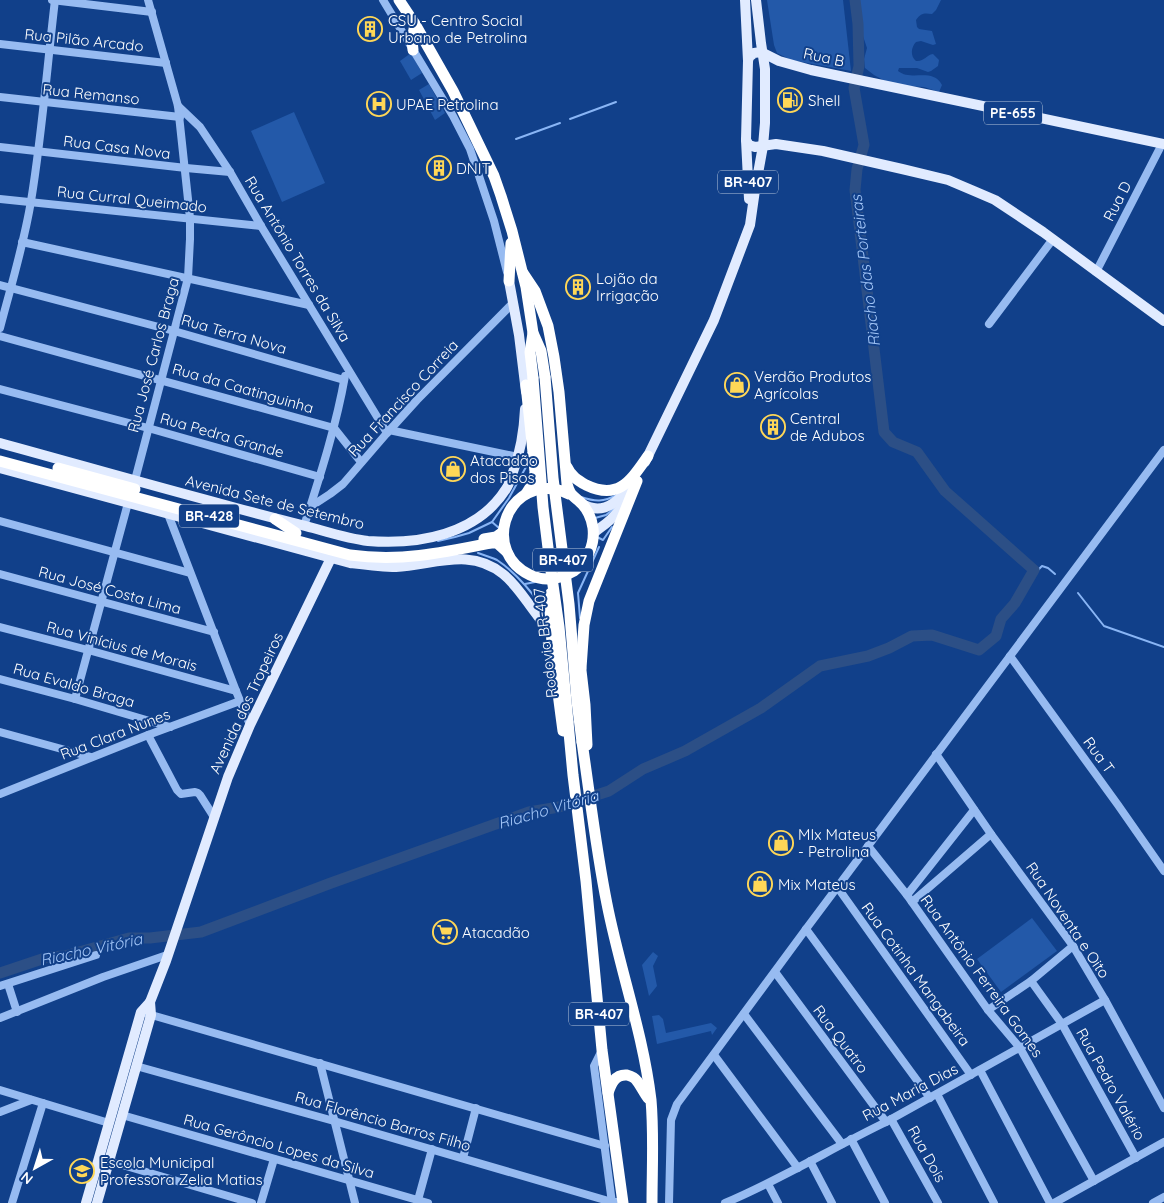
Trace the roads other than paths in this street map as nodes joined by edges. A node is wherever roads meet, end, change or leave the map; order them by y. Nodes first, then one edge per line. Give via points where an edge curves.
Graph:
1 (53, 0) edge
2 (148, 0) edge
3 (383, 0) edge
4 (399, 0) edge
5 (745, 0) edge
6 (756, 0) edge
7 (152, 12) junction
8 (415, 24) junction
9 (0, 44) edge
10 (49, 50) junction
11 (414, 50) junction
12 (762, 53) junction
13 (748, 61) junction
14 (166, 62) junction
15 (0, 97) edge
16 (44, 102) junction
17 (178, 106) junction
18 (180, 117) junction
19 (746, 140) junction
20 (1163, 144) edge
21 (763, 146) junction
22 (0, 147) edge
23 (38, 151) junction
24 (186, 168) junction
25 (230, 172) junction
26 (0, 199) edge
27 (30, 203) junction
28 (190, 218) junction
29 (750, 225) junction
30 (261, 226) junction
31 (512, 231) junction
32 (1053, 239) junction
33 (22, 242) junction
34 (1096, 272) junction
35 (523, 273) junction
36 (188, 278) junction
37 (509, 281) junction
38 (0, 285) edge
39 (11, 288) junction
40 (513, 303) junction
41 (309, 305) junction
42 (1164, 322) edge
43 (989, 324) dead end
44 (0, 328) edge
45 (174, 331) junction
46 (0, 336) edge
47 (347, 368) junction
48 (162, 380) junction
49 (344, 380) junction
50 (535, 380) junction
51 (0, 389) edge
52 (148, 428) junction
53 (334, 428) junction
54 (388, 431) junction
55 (0, 443) edge
56 (1164, 450) edge
57 (0, 453) edge
58 (648, 456) junction
59 (518, 457) junction
60 (0, 461) edge
61 (565, 461) junction
62 (361, 462) junction
63 (0, 468) edge
64 (320, 477) junction
65 (134, 480) junction
66 (637, 481) junction
67 (526, 494) junction
68 (569, 494) junction
69 (128, 502) junction
70 (581, 502) junction
71 (310, 507) junction
72 (168, 514) junction
73 (196, 517) junction
74 (275, 519) joint
75 (0, 521) edge
76 (300, 529) junction
77 (503, 532) junction
78 (593, 534) junction
79 (115, 552) junction
80 (507, 552) junction
81 (331, 558) junction
82 (384, 558) junction
83 (368, 565) junction
84 (574, 571) junction
85 (190, 573) junction
86 (0, 574) edge
87 (537, 578) junction
88 (101, 601) junction
89 (0, 627) edge
90 (214, 632) junction
91 (552, 633) junction
92 (88, 650) junction
93 (1010, 656) junction
94 (581, 668) junction
95 (0, 679) edge
96 (236, 691) junction
97 (75, 699) junction
98 (240, 701) junction
99 (250, 725) junction
100 (170, 727) junction
101 (0, 732) edge
102 (148, 735) junction
103 (936, 754) junction
104 (91, 757) junction
105 (585, 759) junction
106 (572, 771) junction
107 (0, 787) edge
108 (10, 790) junction
109 (0, 794) edge
110 (974, 810) junction
111 (214, 817) junction
112 (991, 834) junction
113 (868, 846) junction
114 (1164, 871) edge
115 (838, 888) junction
116 (909, 898) junction
117 (806, 929) junction
118 (1074, 946) junction
119 (169, 950) junction
120 (96, 954) dead end
121 (775, 972) junction
122 (1031, 980) junction
123 (4, 985) edge
124 (1105, 1000) junction
125 (988, 1010) junction
126 (17, 1012) junction
127 (146, 1014) junction
128 (744, 1014) junction
129 (0, 1018) edge
130 (1062, 1024) junction
131 (1020, 1048) junction
132 (602, 1050) junction
133 (714, 1055) junction
134 (320, 1063) junction
135 (136, 1066) junction
136 (980, 1070) junction
137 (972, 1075) junction
138 (0, 1090) edge
139 (608, 1093) junction
140 (933, 1096) junction
141 (31, 1100) junction
142 (651, 1102) junction
143 (43, 1103) junction
144 (476, 1108) junction
145 (1164, 1108) edge
146 (0, 1112) edge
147 (122, 1115) junction
148 (888, 1120) junction
149 (334, 1121) junction
150 (109, 1123) junction
151 (851, 1139) junction
152 (1164, 1142) edge
153 (842, 1144) junction
154 (605, 1146) junction
155 (432, 1150) junction
156 (463, 1158) junction
157 (1136, 1158) junction
158 (274, 1159) junction
159 (109, 1161) junction
160 (810, 1161) junction
161 (798, 1168) junction
162 (349, 1180) junction
163 (1094, 1181) junction
164 (768, 1184) junction
165 (745, 1199) edge
166 (418, 1200) junction
167 (617, 1202) edge
168 (12, 1203) edge
169 (86, 1203) edge
170 (97, 1203) edge
171 (252, 1203) edge
172 (261, 1203) edge
173 (355, 1203) edge
174 (428, 1203) edge
175 (652, 1203) edge
176 (669, 1203) edge
177 (725, 1203) edge
178 (778, 1203) edge
179 (832, 1203) edge
180 (885, 1203) edge
181 (938, 1203) edge
182 (994, 1203) edge
183 (1052, 1203) edge

1 - 7 street
1 - 10 street
2 - 7 street, Rua José Carlos Braga
3 - 11 street
4 - 8 highway, BR-407
5 - 13 main road, BR-407
6 - 12 main road, BR-407
7 - 14 street, Rua José Carlos Braga
8 - 11 highway
8 - 31 highway, BR-407 via 454,92 490,168
9 - 10 street, Rua Pilão Arcado
10 - 14 street, Rua Pilão Arcado
10 - 16 street
11 - 37 street via 470,150 494,221
12 - 13 main road via 754,53
12 - 20 main road, Rua B / PE-655 via 811,70
12 - 21 main road, BR-407 via 765,69
13 - 19 main road, BR-407
14 - 17 street, Rua José Carlos Braga
15 - 16 street, Rua Remanso
16 - 18 street, Rua Remanso
16 - 23 street
17 - 18 street, Rua José Carlos Braga
17 - 25 street, Rua Antônio Torres da Silva via 200,127
18 - 24 street, Rua José Carlos Braga
19 - 21 main road via 749,145
19 - 29 main road, BR-407
20 - 34 street, Rua D
21 - 29 main road, BR-407
21 - 32 main road via 776,144 823,151 948,180 995,200
22 - 23 street, Rua Casa Nova
23 - 24 street, Rua Casa Nova
23 - 27 street
24 - 25 street, Rua Casa Nova
24 - 28 street, Rua José Carlos Braga
25 - 30 street, Rua Antônio Torres da Silva
26 - 27 street, Rua Curral Queimado
27 - 28 street, Rua Curral Queimado
27 - 33 street
28 - 30 street, Rua Curral Queimado
28 - 36 street, Rua José Carlos Braga
29 - 58 main road, BR-407 via 714,320
30 - 41 street, Rua Antônio Torres da Silva
31 - 35 highway, BR-407
31 - 37 highway
32 - 34 main road
32 - 43 street
33 - 36 street
33 - 39 street
34 - 42 main road
35 - 50 highway, Rodovia BR-407 / BR-407 via 533,333 541,350
35 - 61 highway, BR-407 via 535,291 548,326 556,366
36 - 41 street
36 - 45 street, Rua José Carlos Braga
37 - 40 main road, Avenida Sete de Setembro
38 - 39 street, Rua Terra Nova
39 - 44 street
39 - 45 street, Rua Terra Nova
40 - 50 main road, Avenida Sete de Setembro
40 - 54 street, Rua Francisco Correia
41 - 47 street, Rua Antônio Torres da Silva
45 - 48 street, Rua José Carlos Braga
45 - 49 street, Rua Terra Nova
46 - 48 street, Rua da Caatinguinha
47 - 49 street
47 - 54 street, Rua Antônio Torres da Silva
48 - 52 street, Rua José Carlos Braga
48 - 53 street, Rua da Caatinguinha
49 - 53 street
50 - 59 main road, Avenida Sete de Setembro
50 - 67 highway, BR-407 via 535,472
50 - 105 highway, Rodovia BR-407 / BR-407, bridge via 553,478
50 - 106 highway, Rodovia BR-407 / BR-407, bridge via 543,507 559,627
51 - 52 street, Rua Pedra Grande
52 - 64 street, Rua Pedra Grande
52 - 65 street, Rua José Carlos Braga
53 - 62 street
53 - 64 street
54 - 59 street
54 - 62 street, Rua Francisco Correia
55 - 65 main road, Avenida Sete de Setembro
56 - 93 street
57 - 76 highway, Avenida Sete de Setembro / BR-428
58 - 61 highway via 630,481 606,490 596,490 579,482 572,477
58 - 66 main road
58 - 70 main road via 616,502 596,509
59 - 76 main road, Avenida Sete de Setembro via 508,488 500,499 472,522 440,536 399,542 369,541
60 - 73 highway, Avenida Sete de Setembro / BR-428
61 - 68 highway, BR-407
62 - 71 street, Rua Francisco Correia via 336,490
63 - 69 main road, Avenida Sete de Setembro
64 - 71 street
65 - 74 main road, Avenida Sete de Setembro
66 - 78 main road via 620,510
66 - 94 highway via 589,601
67 - 68 highway via 555,489
67 - 77 highway via 506,517
68 - 70 highway
69 - 72 main road, Avenida Sete de Setembro
69 - 79 street
70 - 78 highway via 589,514
71 - 76 street
72 - 73 main road, Avenida Sete de Setembro
72 - 85 street
73 - 81 main road, Avenida Sete de Setembro
73 - 82 highway, Avenida Sete de Setembro / BR-428 via 350,555
74 - 76 highway
75 - 79 street
76 - 77 highway, Avenida Sete de Setembro / BR-428 via 370,551 419,549 496,537
77 - 80 highway
78 - 84 highway via 588,557
79 - 85 street
79 - 88 street
80 - 82 highway, Avenida Sete de Setembro / BR-428 via 497,543 491,543 420,556
80 - 87 highway via 523,571
81 - 83 main road, Avenida Sete de Setembro
81 - 99 main road, Avenida dos Tropeiros
82 - 83 highway
83 - 91 main road, Avenida Sete de Setembro via 396,567 463,558 477,560 504,574
84 - 87 highway via 552,579
84 - 94 highway, BR-407 via 570,580
85 - 90 street
86 - 88 street, Rua José Costa Lima
87 - 91 highway, BR-407 via 546,584 551,594
88 - 90 street, Rua José Costa Lima
88 - 92 street
89 - 92 street, Rua Vinícius de Morais
90 - 96 street
91 - 106 highway, BR-407 via 564,747
92 - 96 street, Rua Vinícius de Morais
92 - 97 street
93 - 103 street
93 - 114 street, Rua T
94 - 105 highway, BR-407 via 588,752
95 - 97 street, Rua Evaldo Braga
96 - 98 street
97 - 100 street, Rua Evaldo Braga
98 - 99 street
98 - 100 street, Rua Clara Nunes
99 - 111 main road, Avenida dos Tropeiros
100 - 102 street, Rua Clara Nunes
101 - 104 street
102 - 104 street, Rua Clara Nunes
102 - 111 street via 177,790 181,794 195,792 200,795
103 - 110 street, Rua Noventa e Oito
103 - 113 street
104 - 108 street, Rua Clara Nunes
105 - 142 highway, Rodovia BR-407 / BR-407 via 608,910 638,1027
106 - 132 highway, Rodovia BR-407 / BR-407
107 - 108 street
108 - 109 street, Rua Clara Nunes
110 - 112 street, Rua Noventa e Oito
110 - 116 street
111 - 119 main road, Avenida dos Tropeiros
112 - 116 street
112 - 118 street, Rua Noventa e Oito
113 - 115 street
113 - 116 street, Rua Antônio Ferreira Gomes
115 - 117 street
115 - 137 street, Rua Cotinha Mangabeira
116 - 125 street, Rua Antônio Ferreira Gomes
117 - 121 street
117 - 140 street
118 - 122 street
118 - 124 street, Rua Noventa e Oito
119 - 126 street
119 - 127 main road, Avenida dos Tropeiros
120 - 123 street
121 - 128 street
121 - 148 street, Rua Quatro
122 - 125 street
122 - 130 street, Rua Pedro Valério
123 - 126 street
124 - 130 street, Rua Maria Dias
124 - 145 street, Rua Noventa e Oito
125 - 131 street, Rua Antônio Ferreira Gomes
126 - 129 street
127 - 134 street
127 - 135 main road
127 - 150 main road
128 - 133 street
128 - 153 street
130 - 131 street, Rua Maria Dias
130 - 157 street, Rua Pedro Valério
131 - 136 street, Rua Maria Dias
131 - 163 street, Rua Antônio Ferreira Gomes
132 - 139 highway, BR-407
132 - 154 street via 594,1066
133 - 161 street
133 - 176 street via 673,1112
134 - 144 street
134 - 149 street
135 - 147 main road
135 - 149 street, Rua Florêncio Barros Filho
136 - 137 street, Rua Maria Dias
136 - 183 street
137 - 140 street, Rua Maria Dias
138 - 141 street
139 - 142 highway via 617,1077 629,1076 637,1081
139 - 167 highway, BR-407
140 - 148 street, Rua Maria Dias
140 - 182 street
141 - 143 street
141 - 146 street
142 - 175 highway, BR-407
143 - 150 street
143 - 168 street
144 - 154 street
144 - 156 street
147 - 158 street, Rua Gerôncio Lopes da Silva
147 - 159 main road
148 - 151 street, Rua Maria Dias
148 - 181 street, Rua Dois
149 - 155 street, Rua Florêncio Barros Filho
149 - 162 street
150 - 169 main road
151 - 153 street, Rua Maria Dias
151 - 180 street
152 - 157 street
153 - 160 street, Rua Maria Dias
154 - 167 street
155 - 156 street, Rua Florêncio Barros Filho
155 - 166 street
156 - 167 street, Rua Florêncio Barros Filho
157 - 163 street
158 - 162 street, Rua Gerôncio Lopes da Silva
158 - 172 street
159 - 170 main road
159 - 171 street
160 - 161 street, Rua Maria Dias
160 - 179 street
161 - 164 street, Rua Maria Dias
162 - 166 street, Rua Gerôncio Lopes da Silva
162 - 173 street
163 - 183 street
164 - 165 street, Rua Maria Dias
164 - 178 street
165 - 177 street, Rua Maria Dias
166 - 174 street, Rua Gerôncio Lopes da Silva

